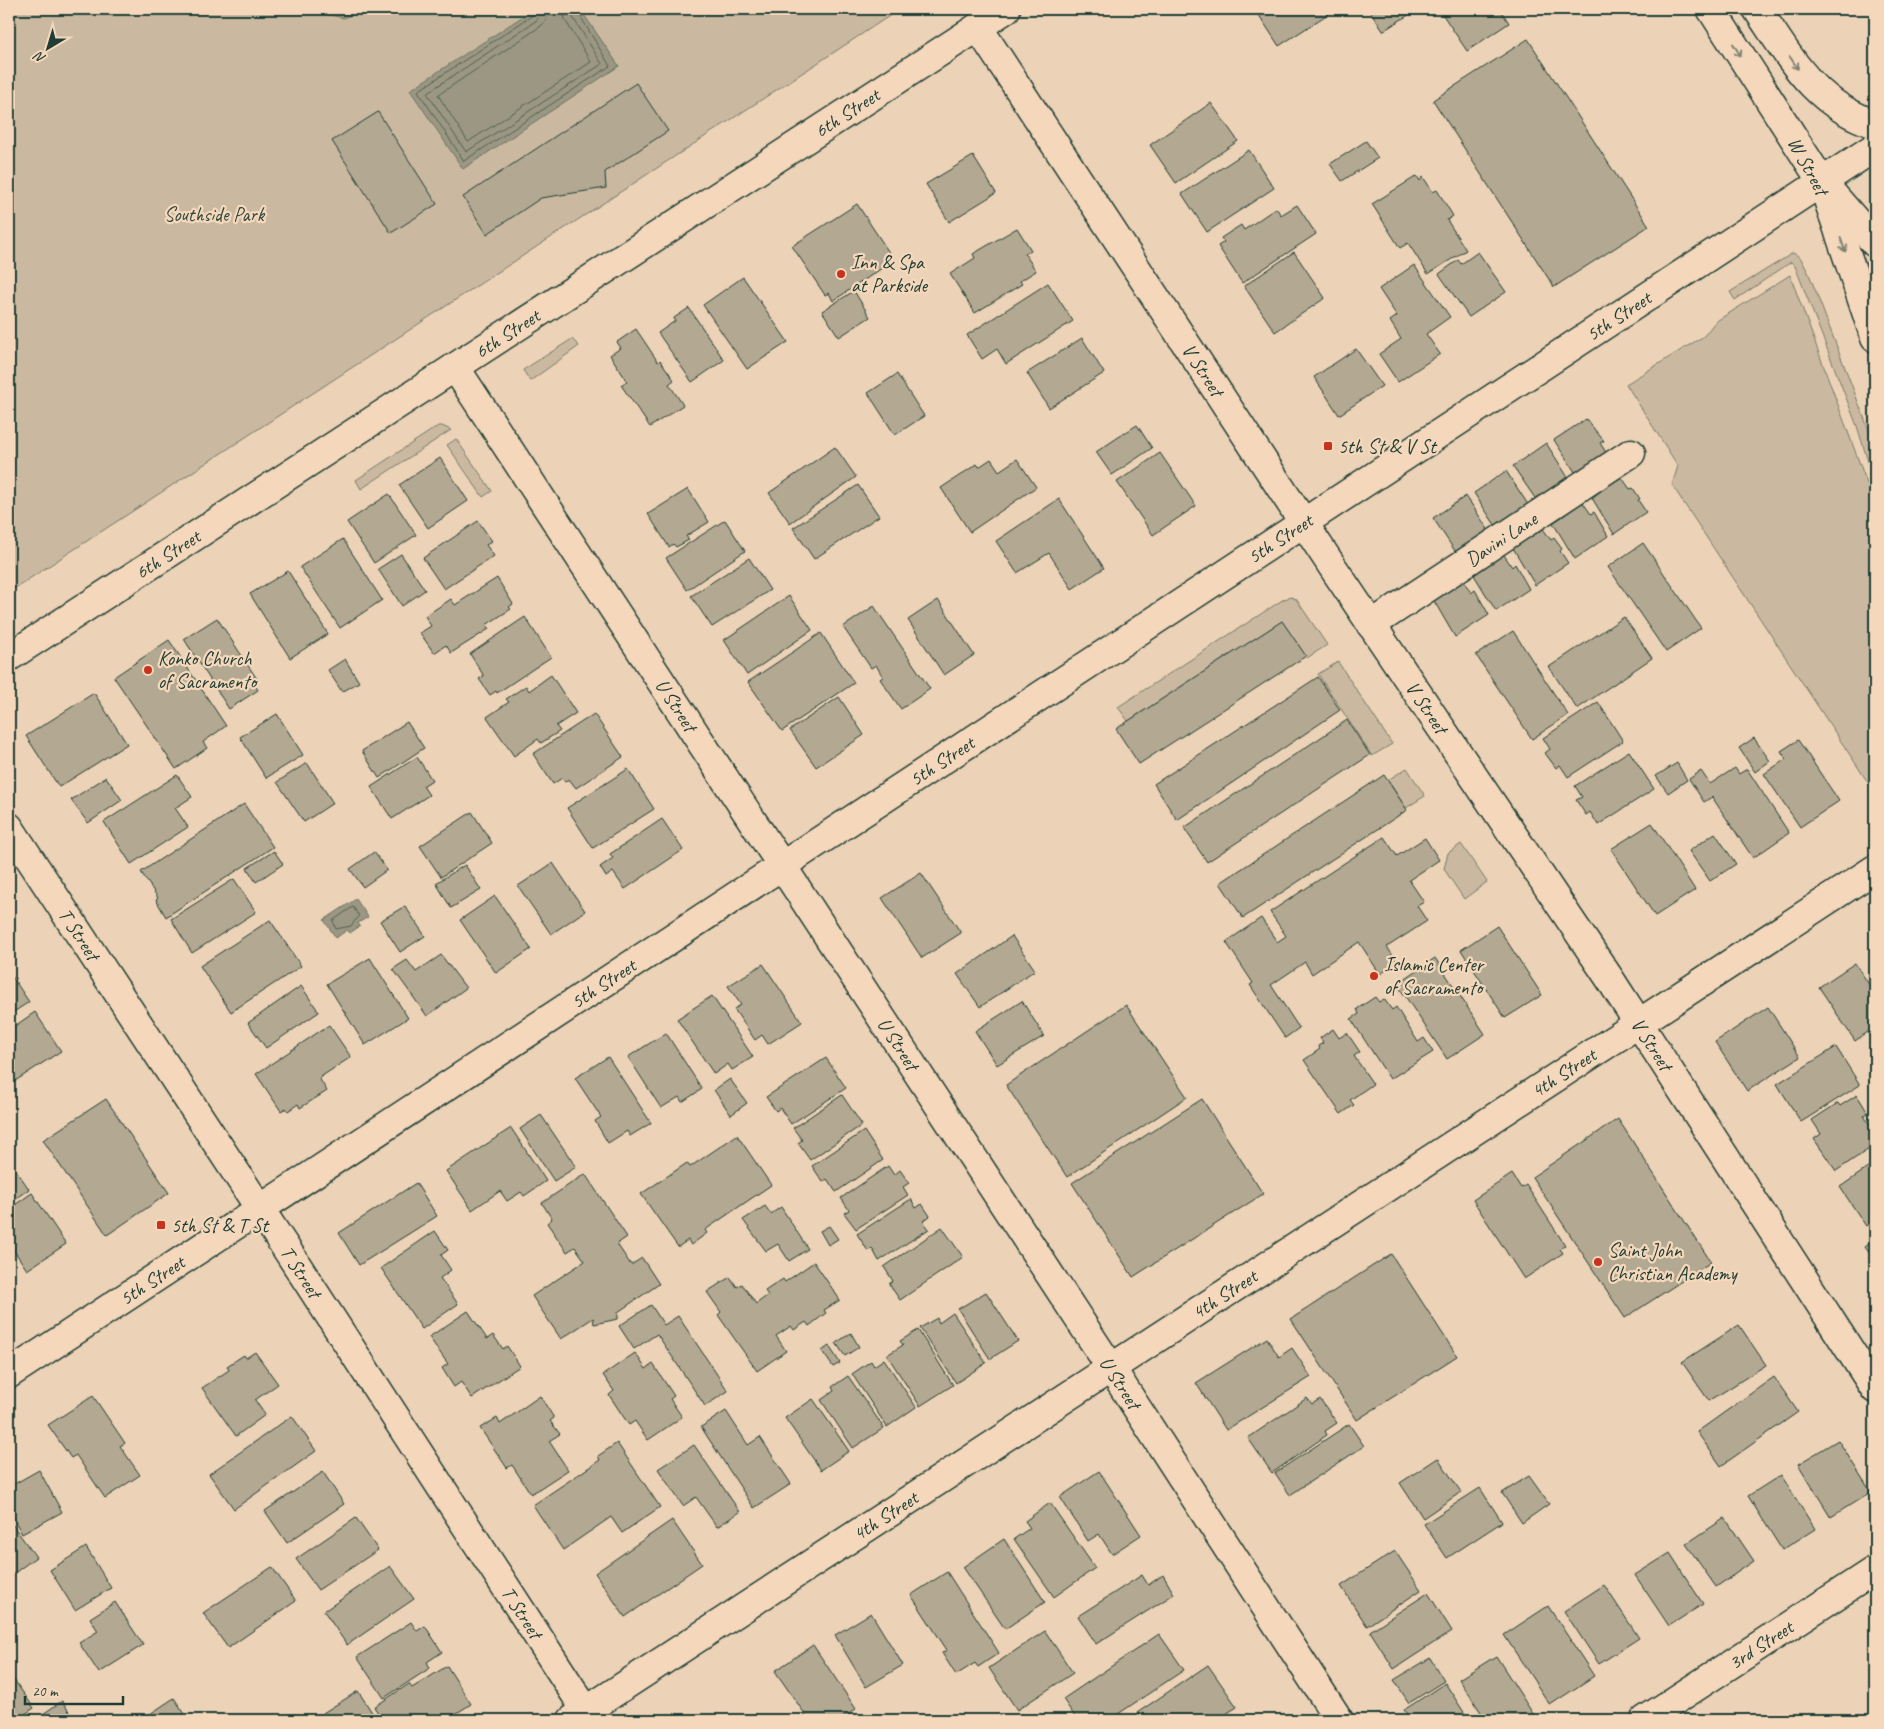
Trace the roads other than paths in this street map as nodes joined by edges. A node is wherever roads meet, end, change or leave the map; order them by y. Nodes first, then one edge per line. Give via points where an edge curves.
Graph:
1 (1006, 9) edge
2 (1711, 9) edge
3 (1757, 9) edge
4 (978, 27) junction
5 (1875, 124) edge
6 (1875, 147) edge
7 (1822, 182) junction
8 (1875, 243) edge
9 (1875, 338) edge
10 (455, 367) junction
11 (1632, 453) dead end
12 (1304, 522) junction
13 (1371, 624) junction
14 (9, 657) edge
15 (9, 826) edge
16 (782, 865) junction
17 (1875, 869) edge
18 (1639, 1024) junction
19 (260, 1208) junction
20 (1111, 1368) junction
21 (9, 1374) edge
22 (1875, 1389) edge
23 (1875, 1570) edge
24 (583, 1717) edge
25 (1339, 1720) edge
26 (1644, 1720) edge

1 - 4 main road, 6th Street
2 -> 7 main road, W Street
3 -> 5 main road via 1800,72 1821,95 1847,112
4 - 10 main road, 6th Street
4 - 12 main road, V Street
6 - 7 main road, 5th Street
7 - 8 main road
7 -> 9 main road, W Street
7 - 12 main road, 5th Street
10 - 14 main road, 6th Street
10 - 16 main road, U Street
11 - 13 main road, Davini Lane
12 - 13 main road, V Street
12 - 16 main road, 5th Street
13 - 18 main road, V Street
15 - 19 main road, T Street
16 - 19 main road, 5th Street
16 - 20 main road, U Street
17 - 18 main road, 4th Street
18 - 20 main road, 4th Street
18 - 22 main road, V Street
19 - 21 main road, 5th Street
19 - 24 main road, T Street
20 - 24 main road, 4th Street
20 - 25 main road, U Street
23 - 26 main road, 3rd Street

